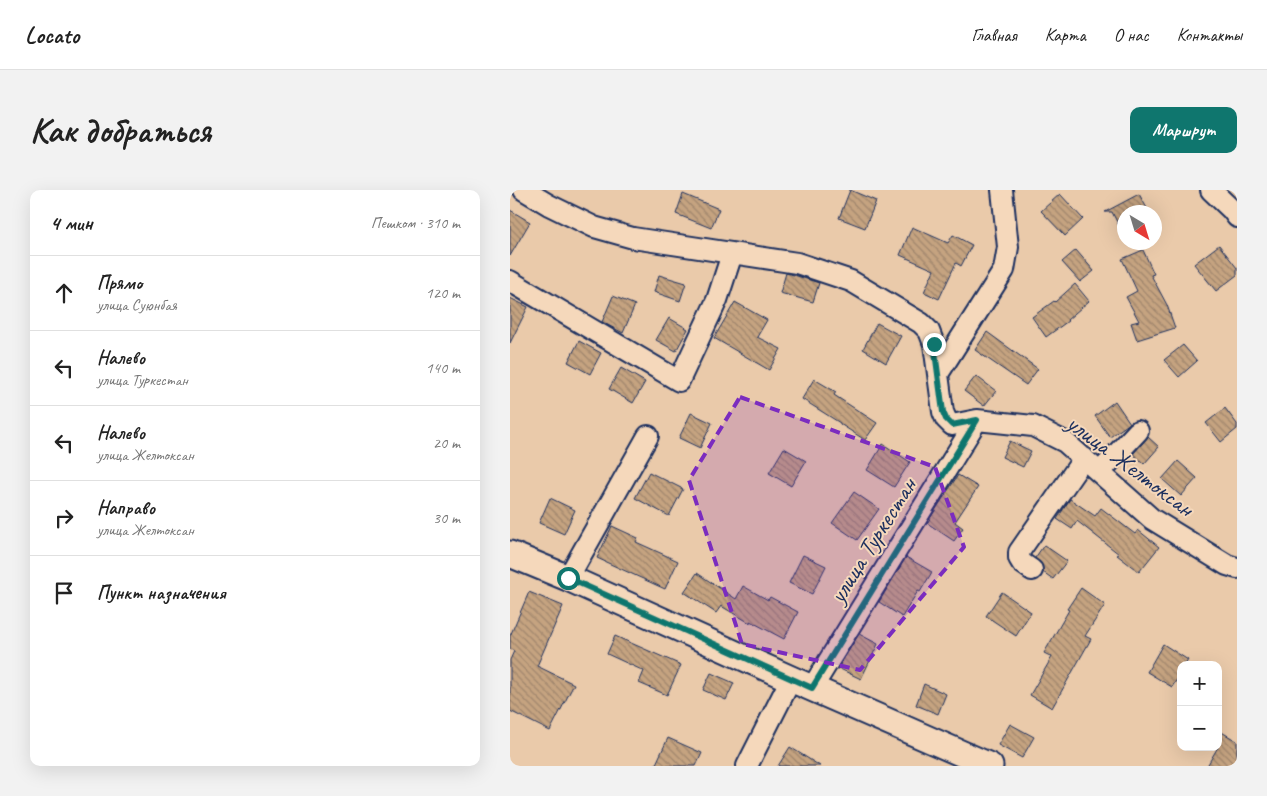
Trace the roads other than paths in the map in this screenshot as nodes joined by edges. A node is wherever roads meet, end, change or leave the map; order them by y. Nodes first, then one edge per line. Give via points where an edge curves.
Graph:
1 (524, 190) edge
2 (1002, 190) edge
3 (1211, 190) edge
4 (1237, 217) edge
5 (732, 254) junction
6 (510, 281) edge
7 (938, 374) junction
8 (977, 420) junction
9 (1138, 431) dead end
10 (648, 436) dead end
11 (1084, 458) junction
12 (1100, 472) junction
13 (510, 554) edge
14 (1237, 568) edge
15 (1032, 570) dead end
16 (568, 578) junction
17 (802, 684) junction
18 (747, 766) edge
19 (990, 766) edge

1 - 5 street, улица Желтоксан via 594,226 633,238
2 - 7 street via 1008,247 1004,270
3 - 4 street
5 - 6 street via 717,300 679,381
5 - 7 street, улица Желтоксан via 798,262 851,281 929,331
7 - 8 street, улица Желтоксан via 946,419 952,425
8 - 11 street, улица Желтоксан via 1032,426 1065,442
8 - 17 street, улица Туркестан
9 - 12 street
10 - 16 street
11 - 12 street, улица Желтоксан
11 - 15 street via 1019,552 1022,563
12 - 14 street, улица Желтоксан via 1152,519 1226,565
13 - 16 main road
16 - 17 main road
17 - 18 street, улица Туркестан
17 - 19 main road

